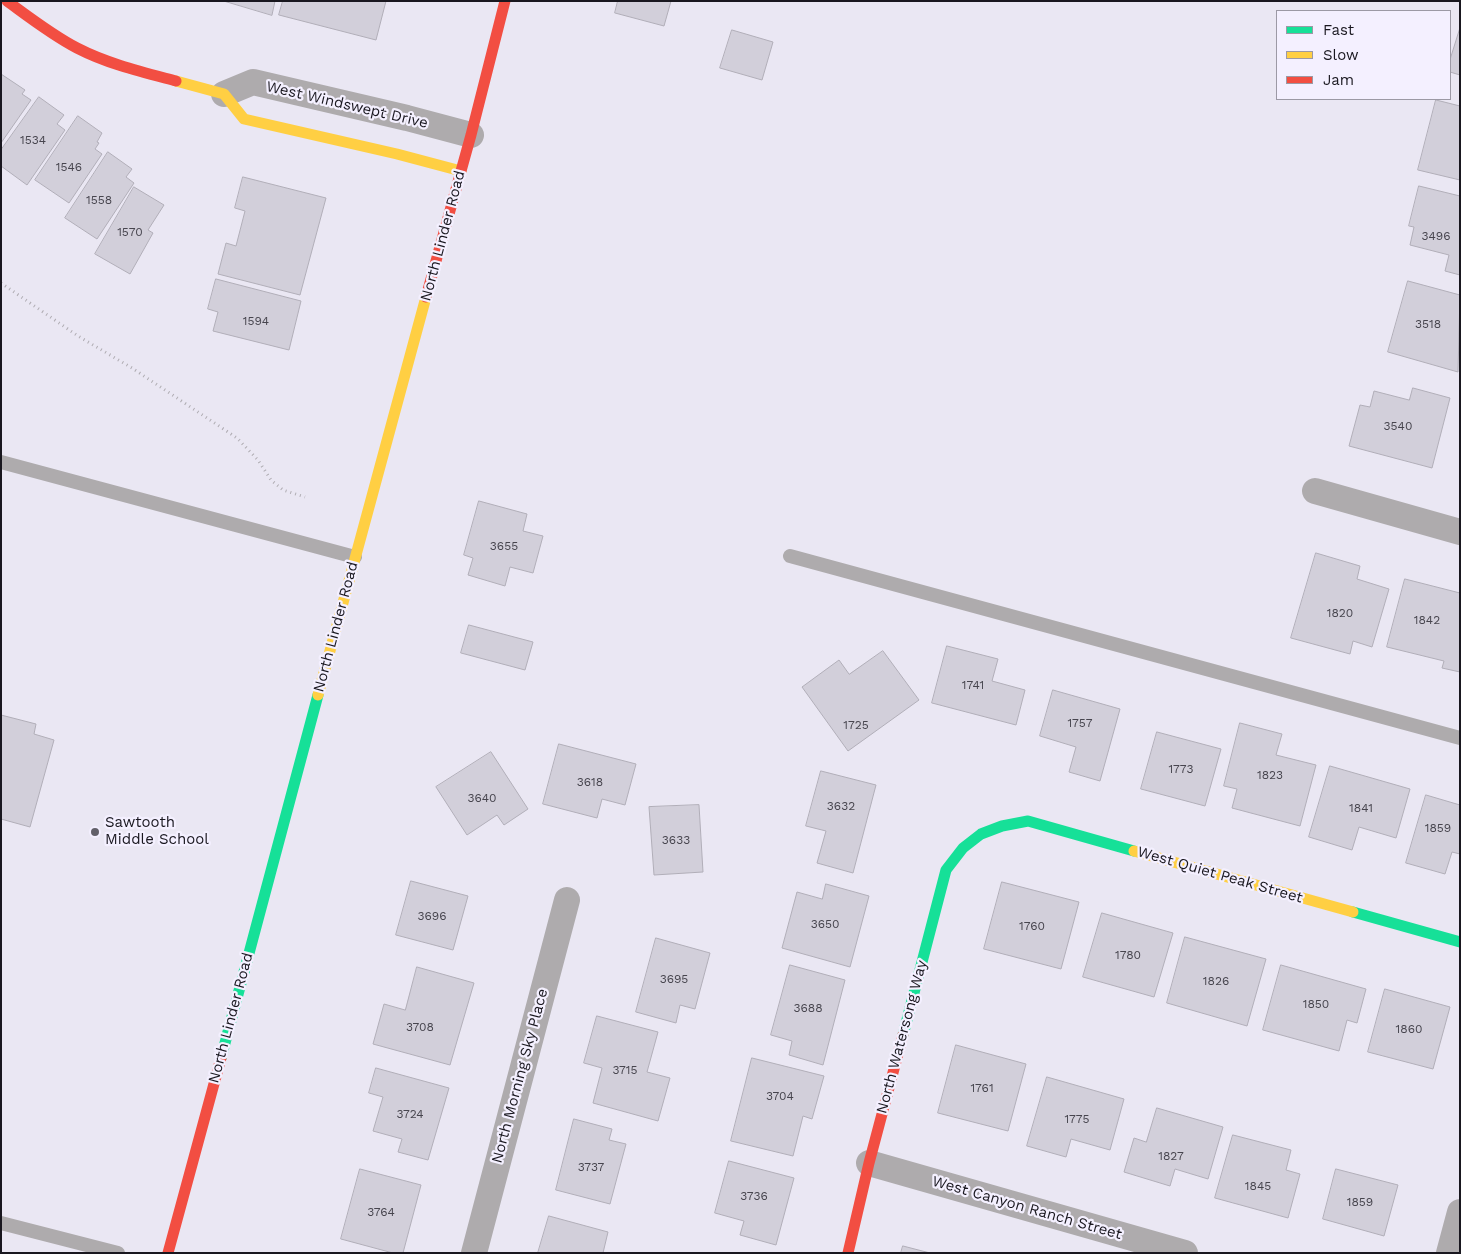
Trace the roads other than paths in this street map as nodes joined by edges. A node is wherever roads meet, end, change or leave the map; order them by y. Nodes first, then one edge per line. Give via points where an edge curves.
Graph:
1 (7, 1) edge
2 (505, 1) edge
3 (224, 94) junction
4 (471, 135) junction
5 (461, 170) junction
6 (1, 462) edge
7 (1315, 491) dead end
8 (1460, 532) edge
9 (790, 556) dead end
10 (355, 557) junction
11 (1460, 738) edge
12 (980, 834) joint
13 (567, 900) dead end
14 (1460, 942) edge
15 (869, 1164) junction
16 (1460, 1212) edge
17 (1, 1223) edge
18 (118, 1253) edge
19 (168, 1253) edge
20 (474, 1253) edge
21 (848, 1253) edge
22 (1185, 1253) edge
23 (1449, 1253) edge

1 - 3 street via 77,48 120,66
2 - 4 street, North Linder Road
3 - 4 street, West Windswept Drive via 253,82
3 - 5 street via 244,119
4 - 5 street, North Linder Road
5 - 10 street, North Linder Road
6 - 10 lane
7 - 8 street
9 - 11 lane
10 - 19 street, North Linder Road
12 - 14 street, West Quiet Peak Street via 1003,824 1028,822
12 - 15 street, North Watersong Way via 958,852 946,870
13 - 20 street, North Morning Sky Place
15 - 21 street, North Watersong Way
15 - 22 street, West Canyon Ranch Street
16 - 23 street
17 - 18 lane

